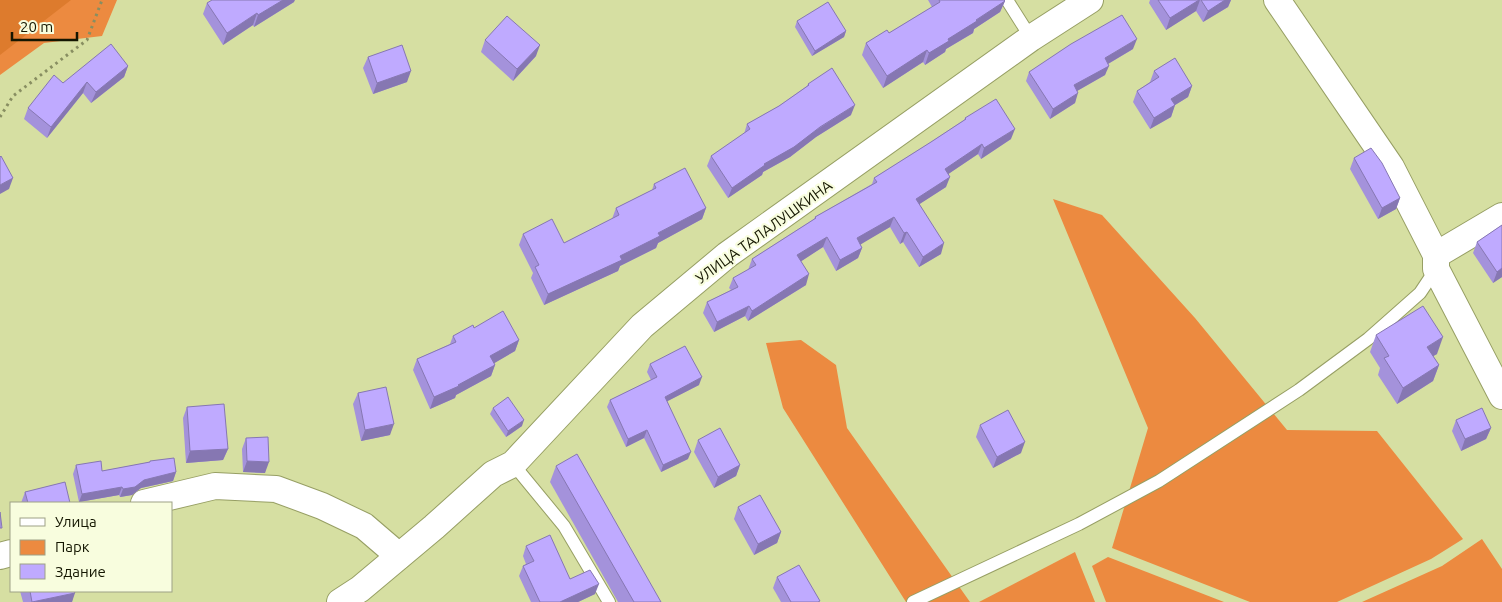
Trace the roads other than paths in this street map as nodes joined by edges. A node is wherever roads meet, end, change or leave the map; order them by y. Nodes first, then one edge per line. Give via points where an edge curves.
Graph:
1 (1007, 0) edge
2 (1090, 0) edge
3 (1277, 0) edge
4 (1031, 38) junction
5 (1502, 216) edge
6 (1436, 262) junction
7 (1502, 396) edge
8 (513, 464) junction
9 (148, 502) edge
10 (399, 556) junction
11 (340, 602) edge
12 (609, 602) edge
13 (914, 602) edge

1 - 4 lane
2 - 4 street, УЛИЦА ТАЛАЛУШКИНА
3 - 6 street via 1391,167
4 - 8 street, УЛИЦА ТАЛАЛУШКИНА via 727,255 642,326
5 - 6 street
6 - 7 street
6 - 13 lane via 1420,293 1368,339 1300,390 1159,481 1079,524
8 - 10 street, УЛИЦА ТАЛАЛУШКИНА via 493,474
8 - 12 lane via 564,526
9 - 10 street via 215,486 276,488 364,526
10 - 11 street, УЛИЦА ТАЛАЛУШКИНА

